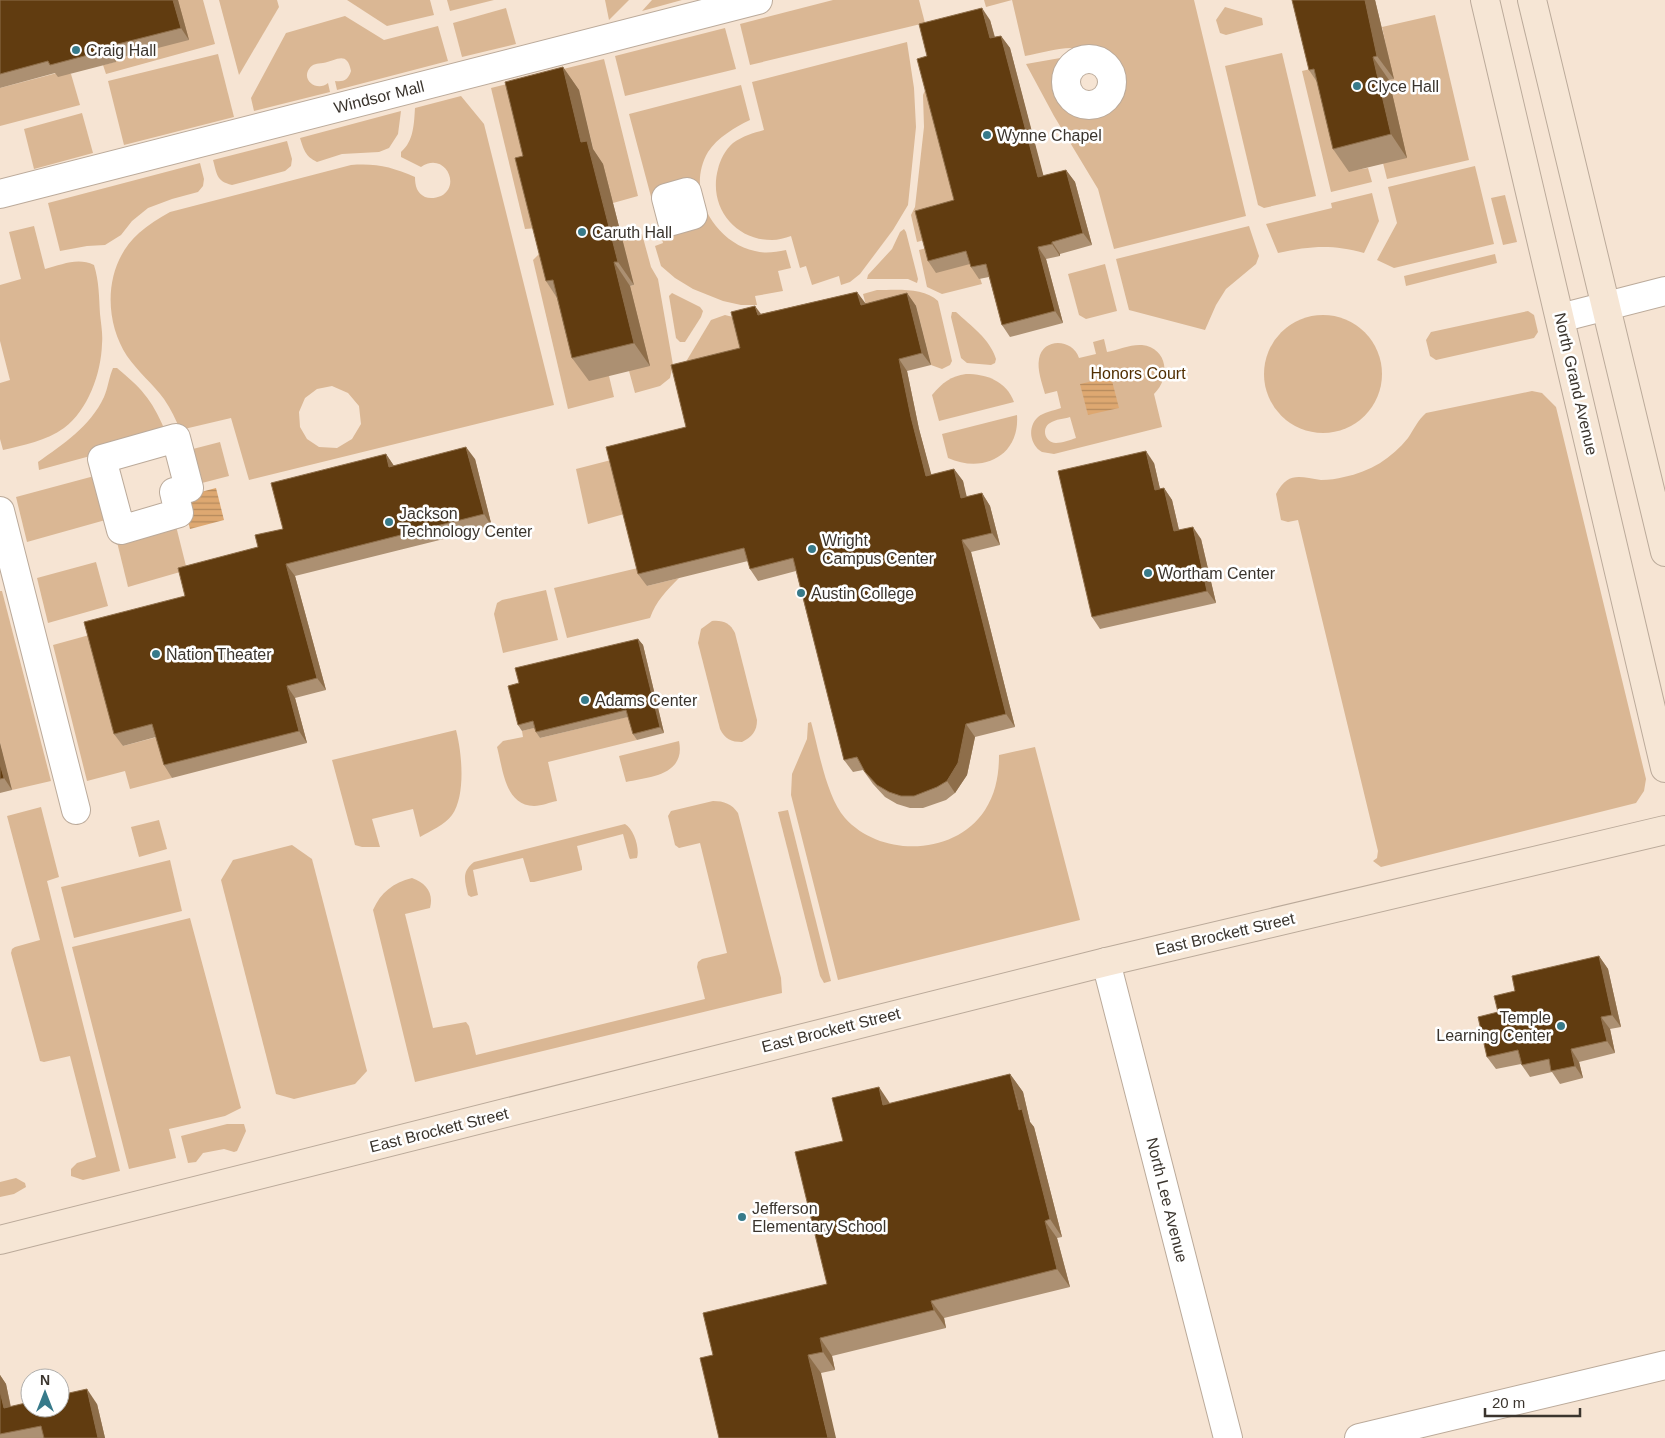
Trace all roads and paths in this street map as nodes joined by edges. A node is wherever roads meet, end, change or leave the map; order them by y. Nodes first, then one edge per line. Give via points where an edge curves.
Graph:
1 (758, 0) edge
2 (1484, 0) edge
3 (1532, 0) edge
4 (0, 194) edge
5 (1665, 292) edge
6 (1607, 306) junction
7 (1560, 318) junction
8 (0, 511) edge
9 (1665, 552) edge
10 (1665, 768) edge
11 (76, 810) dead end
12 (1665, 830) edge
13 (1106, 962) junction
14 (0, 1240) edge
15 (1665, 1365) edge
16 (1228, 1438) edge
17 (1359, 1438) edge

1 - 4 street, Windsor Mall
2 - 7 street, North Grand Avenue
3 - 6 street
5 - 6 street
6 - 7 street
6 - 9 street
7 - 10 street, North Grand Avenue
8 - 11 street
12 - 13 street, East Brockett Street
13 - 14 street, East Brockett Street
13 - 16 street, North Lee Avenue
15 - 17 street

